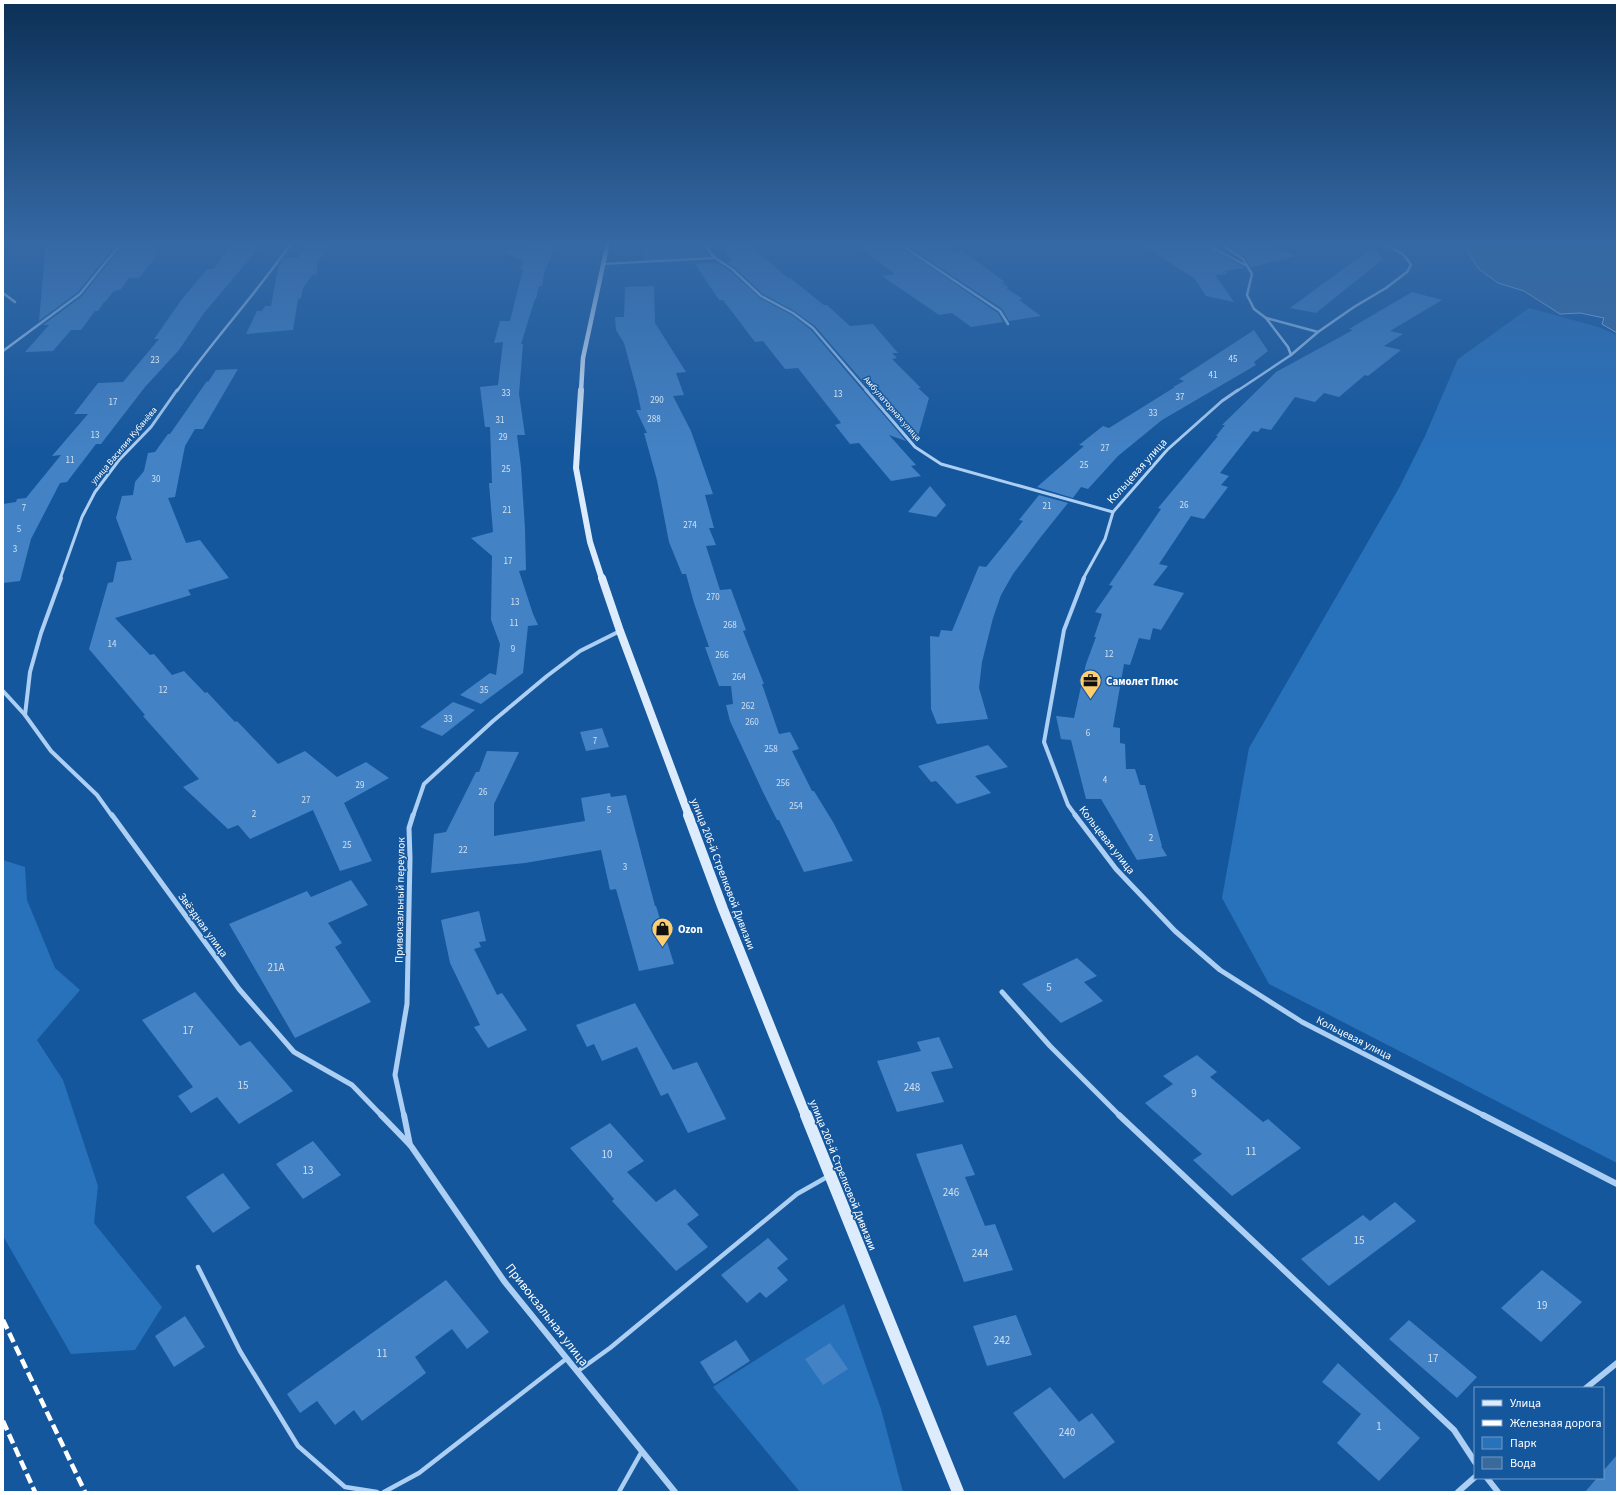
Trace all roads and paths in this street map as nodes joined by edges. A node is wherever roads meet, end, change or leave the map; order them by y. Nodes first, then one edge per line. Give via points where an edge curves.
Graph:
1 (56, 312) edge
2 (239, 312) edge
3 (593, 312) edge
4 (793, 312) edge
5 (1000, 312) edge
6 (1258, 312) edge
7 (1347, 312) edge
8 (1266, 318) junction
9 (1008, 324) dead end
10 (1318, 332) junction
11 (3, 351) edge
12 (1291, 356) junction
13 (1113, 512) junction
14 (620, 631) junction
15 (3, 691) edge
16 (25, 715) junction
17 (1002, 992) dead end
18 (410, 1146) junction
19 (830, 1175) junction
20 (1617, 1184) edge
21 (198, 1267) dead end
22 (566, 1359) junction
23 (1617, 1363) edge
24 (576, 1372) junction
25 (1587, 1387) edge
26 (642, 1451) junction
27 (1474, 1460) edge
28 (1474, 1478) edge
29 (1488, 1479) edge
30 (377, 1492) edge
31 (384, 1492) edge
32 (618, 1492) edge
33 (675, 1492) edge
34 (958, 1492) edge
35 (1458, 1492) edge
36 (1498, 1492) edge

1 - 11 street
2 - 16 street, улица Василия Кубанёва via 150,427 119,460 95,492 82,517 41,633 30,672
3 - 14 main road, улица 206-й Стрелковой Дивизии via 583,358 576,468 590,542
4 - 13 street, Амбулаторная улица via 813,328 915,447 941,464
5 - 9 street
6 - 8 street
7 - 10 street, Кольцевая улица
8 - 10 street
8 - 12 street via 1288,347
10 - 12 street, Кольцевая улица
12 - 13 street, Кольцевая улица via 1217,406 1167,450
13 - 20 street, Кольцевая улица via 1105,539 1082,581 1064,630 1044,742 1068,805 1116,869 1175,931 1220,970 1302,1022
14 - 18 street, Привокзальный переулок via 580,651 547,676 424,784 409,828 407,1004 395,1075
14 - 19 main road, улица 206-й Стрелковой Дивизии via 723,909
15 - 16 street, Звёздная улица
16 - 18 street, Звёздная улица via 51,751 97,795 239,989 294,1052 352,1085
17 - 27 street via 1098,1095 1454,1430
18 - 22 street, Привокзальная улица via 504,1281
19 - 24 lane via 797,1194 610,1348
19 - 34 main road, улица 206-й Стрелковой Дивизии
21 - 30 lane via 240,1351 298,1446 345,1487
22 - 24 street, Привокзальная улица
22 - 31 lane via 419,1472
23 - 25 street
24 - 26 street, Привокзальная улица
26 - 32 lane
26 - 33 street, Привокзальная улица
28 - 35 street
29 - 36 street

